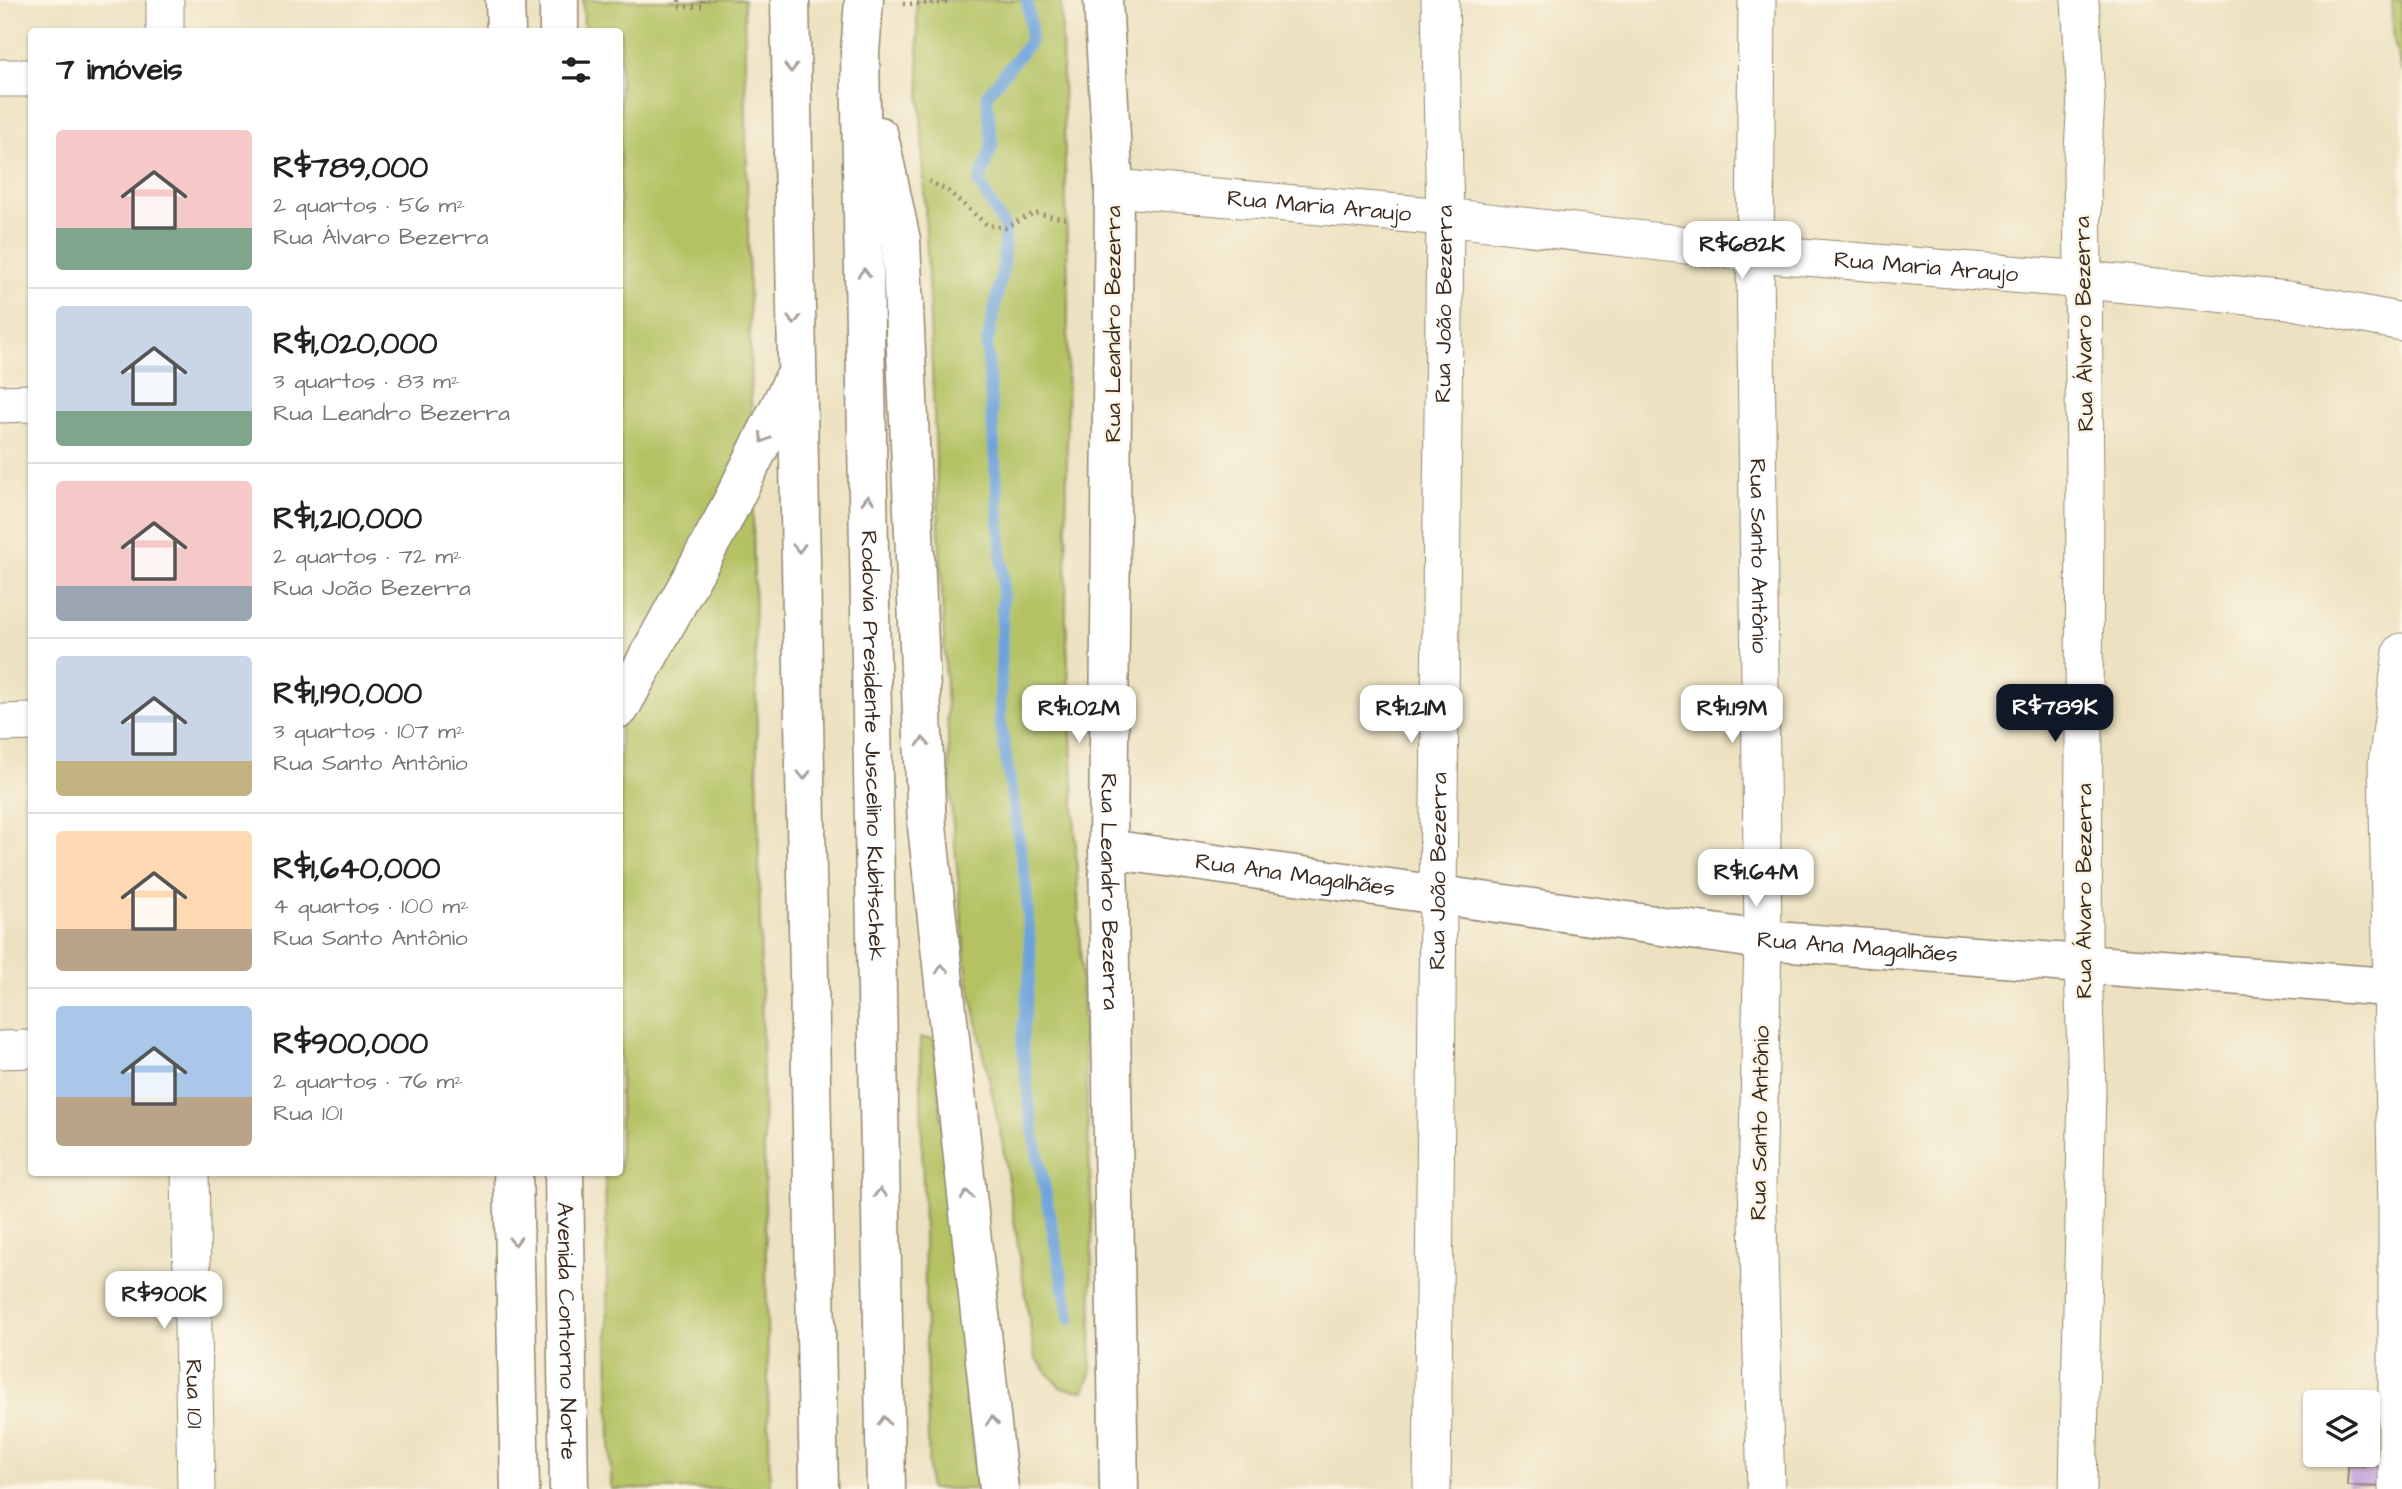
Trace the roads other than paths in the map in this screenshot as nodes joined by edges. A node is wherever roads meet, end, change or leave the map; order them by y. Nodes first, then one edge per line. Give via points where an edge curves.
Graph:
1 (165, 0) edge
2 (505, 0) edge
3 (559, 0) edge
4 (790, 0) edge
5 (864, 0) edge
6 (1103, 0) edge
7 (1440, 0) edge
8 (1757, 0) edge
9 (2080, 0) edge
10 (165, 28) edge
11 (506, 28) edge
12 (559, 28) edge
13 (860, 53) junction
14 (0, 78) edge
15 (28, 78) edge
16 (1114, 188) junction
17 (1445, 217) junction
18 (1755, 253) junction
19 (2085, 279) junction
20 (2402, 322) edge
21 (795, 377) junction
22 (28, 403) edge
23 (0, 404) edge
24 (722, 522) junction
25 (2402, 652) edge
26 (623, 670) edge
27 (623, 703) edge
28 (28, 722) edge
29 (0, 723) edge
30 (1108, 849) junction
31 (1438, 895) junction
32 (1763, 940) junction
33 (2083, 966) junction
34 (2397, 987) edge
35 (28, 1049) edge
36 (0, 1050) edge
37 (190, 1176) edge
38 (513, 1176) edge
39 (564, 1176) edge
40 (196, 1489) edge
41 (520, 1489) edge
42 (569, 1489) edge
43 (818, 1489) edge
44 (886, 1489) edge
45 (999, 1489) edge
46 (1119, 1489) edge
47 (1432, 1489) edge
48 (1766, 1489) edge
49 (2078, 1489) edge
50 (2397, 1489) edge

1 - 10 street
2 - 11 main road
3 - 12 main road
4 -> 21 main road
5 - 13 main road, Rodovia Presidente Juscelino Kubitschek
6 - 16 main road, Rua Leandro Bezerra
7 - 17 street, Rua João Bezerra
8 - 18 street, Rua Santo Antônio
9 - 19 street, Rua Álvaro Bezerra
44 -> 13 main road, Rodovia Presidente Juscelino Kubitschek
45 -> 13 main road via 927,826 901,240
14 - 15 street
16 - 17 street, Rua Maria Araujo
16 - 30 main road, Rua Leandro Bezerra
17 - 18 street, Rua Maria Araujo
17 - 31 street, Rua João Bezerra
18 - 19 street, Rua Maria Araujo
18 - 32 street, Rua Santo Antônio
19 - 20 street, Rua Maria Araujo via 2288,300
19 - 33 street, Rua Álvaro Bezerra
21 -> 24 main road
21 -> 43 main road
22 - 23 street
24 - 26 main road
24 - 27 main road
25 - 34 street via 2387,764
28 - 29 street
30 - 31 main road, Rua Ana Magalhães
30 - 46 main road, Rua Leandro Bezerra
31 - 32 main road, Rua Ana Magalhães
31 - 47 street, Rua João Bezerra
32 - 33 main road, Rua Ana Magalhães
32 - 48 street, Rua Santo Antônio via 1757,1187
33 - 34 main road, Rua Ana Magalhães
33 - 49 street, Rua Álvaro Bezerra via 2087,1087
34 - 50 street
35 - 36 street
37 - 40 street, Rua 101
38 -> 41 main road
39 - 42 main road, Avenida Contorno Norte

